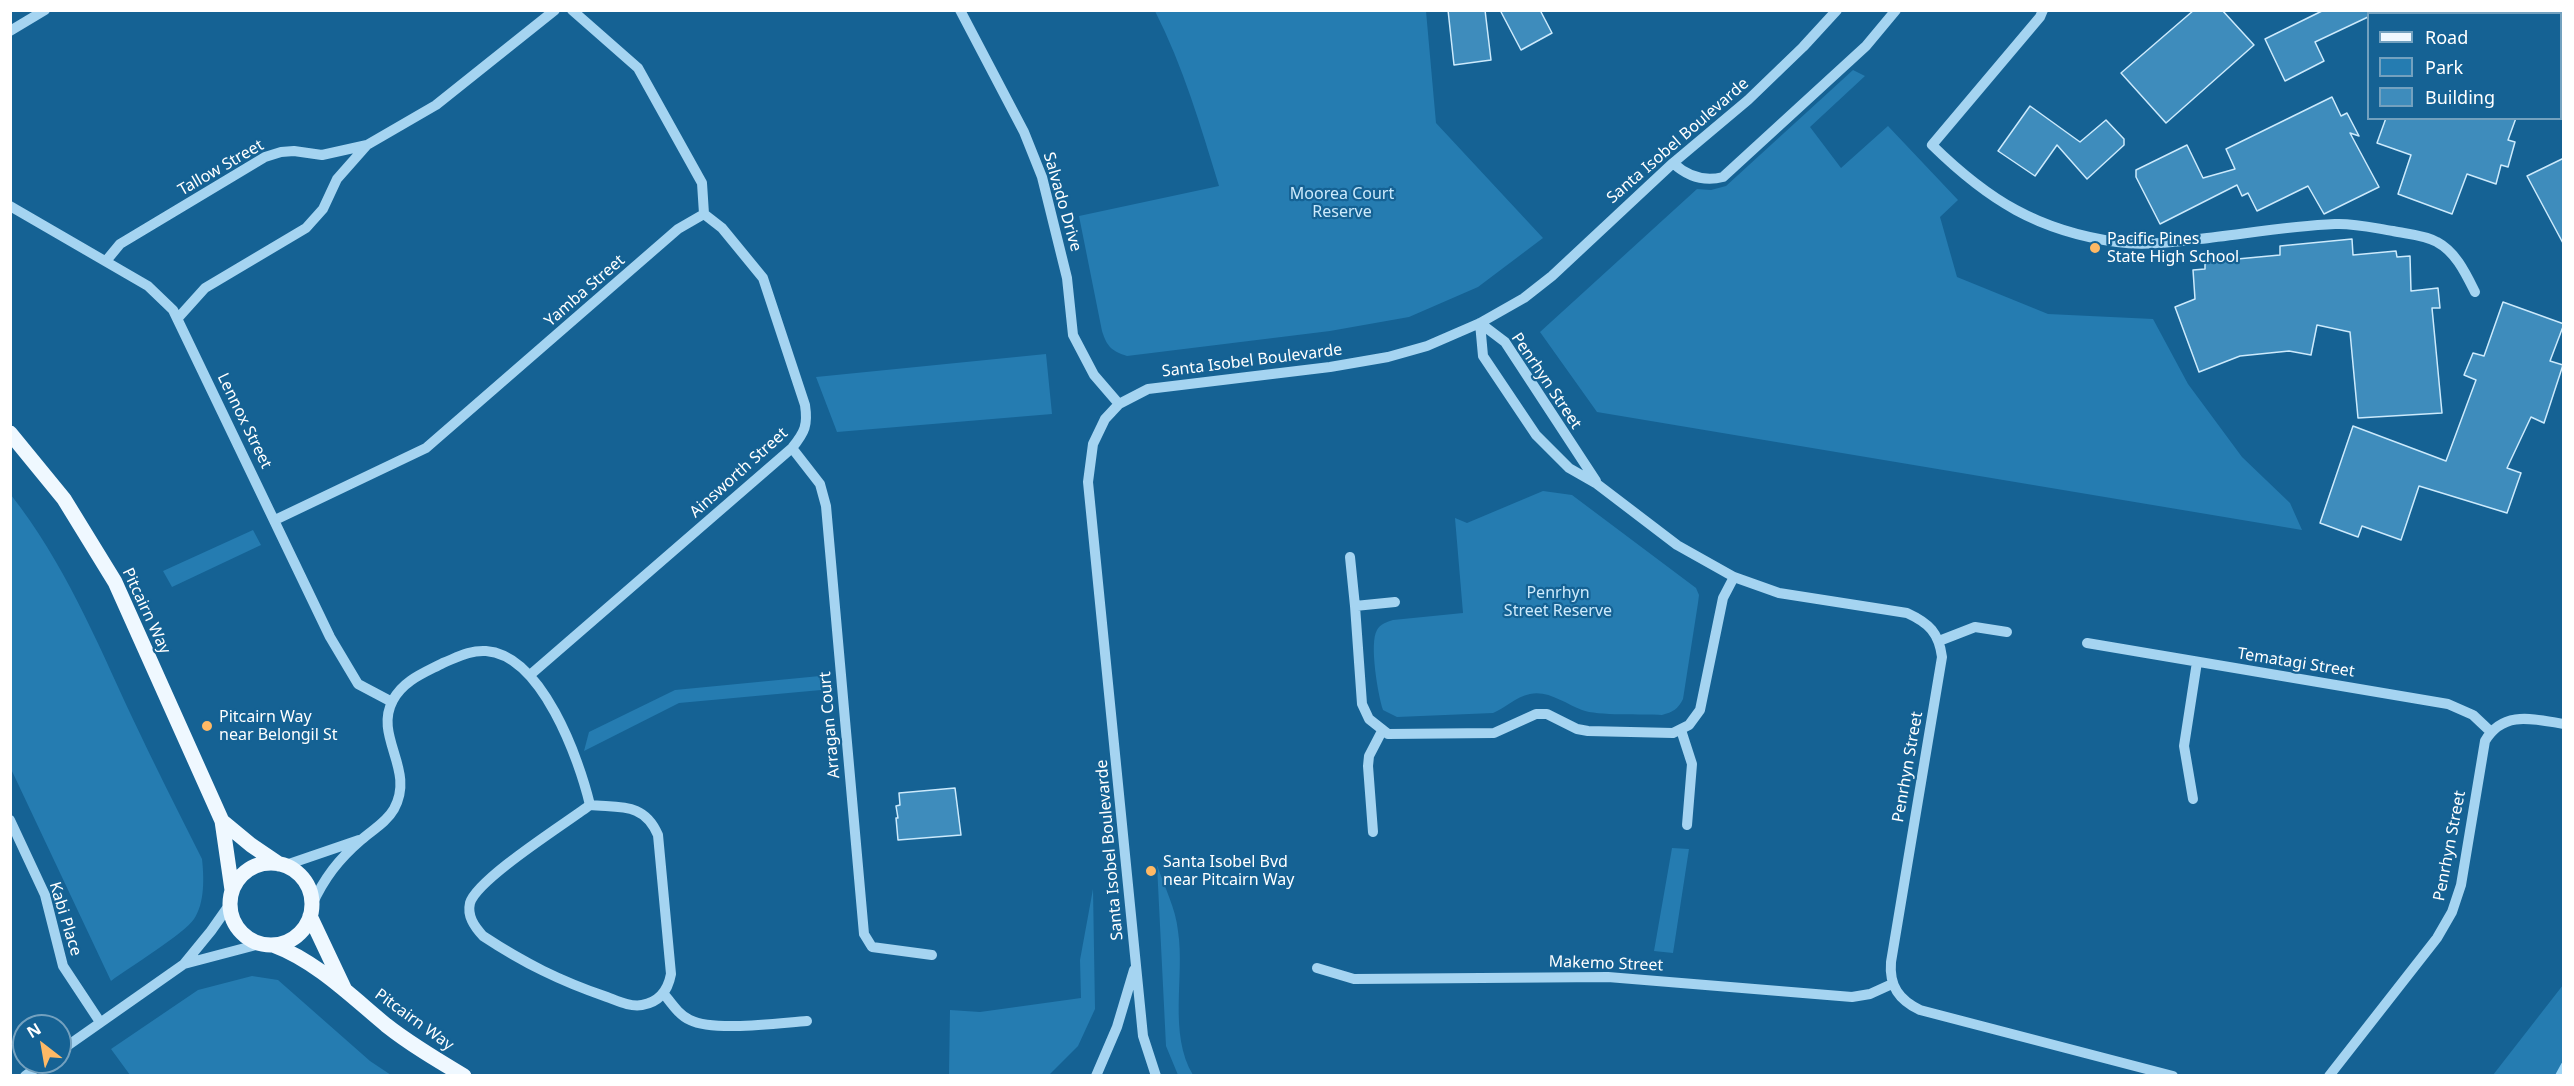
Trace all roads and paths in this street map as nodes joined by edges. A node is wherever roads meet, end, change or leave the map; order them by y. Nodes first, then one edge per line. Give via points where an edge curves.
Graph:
1 (45, 10) edge
2 (555, 10) edge
3 (572, 10) edge
4 (960, 10) edge
5 (1837, 10) edge
6 (1896, 10) edge
7 (2043, 10) edge
8 (10, 31) edge
9 (367, 145) junction
10 (1673, 162) junction
11 (10, 206) edge
12 (704, 214) junction
13 (106, 261) junction
14 (2475, 292) dead end
15 (178, 318) junction
16 (1480, 323) junction
17 (1119, 404) junction
18 (10, 433) edge
19 (792, 448) junction
20 (1598, 484) junction
21 (275, 520) junction
22 (1350, 557) dead end
23 (1734, 577) junction
24 (1395, 602) dead end
25 (1355, 606) junction
26 (2007, 632) dead end
27 (1939, 641) junction
28 (2087, 643) dead end
29 (2197, 662) junction
30 (531, 675) junction
31 (392, 702) junction
32 (2564, 724) edge
33 (1681, 730) junction
34 (1382, 731) junction
35 (2491, 732) junction
36 (2193, 800) dead end
37 (590, 805) junction
38 (10, 820) edge
39 (222, 821) junction
40 (1687, 825) dead end
41 (1373, 832) dead end
42 (362, 839) junction
43 (282, 864) junction
44 (231, 897) junction
45 (311, 910) junction
46 (267, 944) junction
47 (932, 955) dead end
48 (184, 964) junction
49 (1136, 964) junction
50 (1317, 968) dead end
51 (1892, 984) junction
52 (345, 990) junction
53 (664, 994) junction
54 (807, 1021) dead end
55 (100, 1022) junction
56 (72, 1042) edge
57 (464, 1076) edge
58 (1096, 1076) edge
59 (1156, 1076) edge
60 (2173, 1076) edge
61 (2329, 1076) edge

1 - 8 street
2 - 9 street, Tallow Street via 436,105
3 - 12 street via 638,68 702,183
4 - 17 street, Salvado Drive via 1024,132 1042,177 1067,278 1074,335 1094,375
5 - 10 street, Santa Isobel Boulevarde via 1748,100
6 - 10 street via 1866,46 1723,177 1711,180 1685,174
7 - 14 street via 1932,145 1964,176 1996,199 2025,216 2058,228 2120,242 2165,243 2337,224 2413,235 2438,242 2457,260
9 - 13 street, Tallow Street via 322,155 294,151 265,157 120,244
9 - 15 street, Tallow Street via 337,179 316,219 205,288
10 - 16 street, Santa Isobel Boulevarde via 1552,276 1524,298
11 - 13 street, Lennox Street
12 - 19 street, Ainsworth Street via 722,228 754,266 768,292 806,405 808,421
12 - 21 street, Yamba Street via 678,229 426,448
13 - 15 street, Lennox Street via 162,297
15 - 21 street, Lennox Street
16 - 17 street, Santa Isobel Boulevarde via 1427,346 1388,357 1148,389
16 - 20 street, Penrhyn Street via 1505,342
16 - 20 street, Penrhyn Street via 1483,356 1536,435 1569,468
17 - 49 street, Santa Isobel Boulevarde via 1105,419 1093,444 1088,482
18 - 39 main road, Pitcairn Way via 64,499 115,582
19 - 30 street, Ainsworth Street
19 - 47 street, Arragan Court via 820,484 826,506 864,934 872,947
20 - 23 street, Penrhyn Street via 1677,545
21 - 31 street, Lennox Street via 330,637 358,684
22 - 25 street
23 - 27 street, Penrhyn Street via 1779,593 1907,613 1931,627
23 - 33 street via 1723,597 1700,710
24 - 25 street
25 - 34 street via 1362,704 1369,719
26 - 27 street via 1974,627
27 - 51 street, Penrhyn Street via 1942,657 1891,962
28 - 29 street, Tematagi Street
29 - 35 street, Tematagi Street via 2448,704 2473,715
29 - 36 street via 2184,746
30 - 31 street via 502,655 475,651 414,678
30 - 37 street via 573,749
31 - 42 street via 389,735 402,780 400,795 382,824
32 - 35 street via 2523,717 2505,722
33 - 34 street via 1653,734 1588,731 1547,714 1527,716 1494,733 1397,736
33 - 40 street via 1692,764
34 - 41 street via 1368,766
35 - 61 street, Penrhyn Street via 2485,741 2461,885 2452,912 2437,938
37 - 53 street via 641,811 658,835 671,974
37 - 53 street via 481,884 470,903 474,926 510,954 564,983 628,1005 640,1006
38 - 55 street, Kabi Place via 45,895 63,966
39 - 43 main road, Pitcairn Way
39 - 44 main road, Pitcairn Way
42 - 43 street
42 - 45 street via 330,871
43 - 44 main road via 251,868 243,874
43 - 45 main road via 303,878 310,890
44 - 46 main road via 232,917 239,930 248,938
44 - 48 street via 211,931
45 - 46 main road via 299,934 287,942
45 - 52 main road, Pitcairn Way
46 - 48 street
46 - 52 main road, Pitcairn Way via 308,963
48 - 55 street
49 - 58 street, Santa Isobel Boulevarde via 1117,1028
49 - 59 street, Santa Isobel Boulevarde via 1143,1036
50 - 51 street, Makemo Street via 1354,979 1608,977 1852,997
51 - 60 street via 1908,1004 1920,1010
52 - 57 main road, Pitcairn Way via 388,1027
53 - 54 street via 681,1014 698,1024
55 - 56 street

